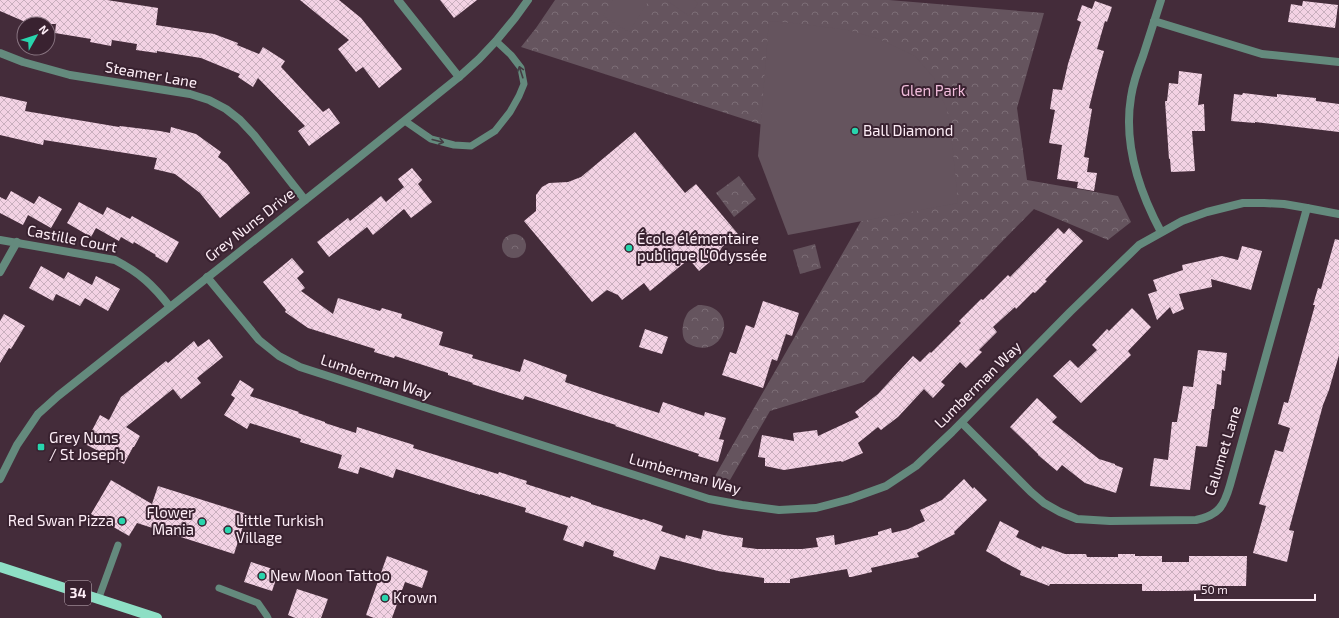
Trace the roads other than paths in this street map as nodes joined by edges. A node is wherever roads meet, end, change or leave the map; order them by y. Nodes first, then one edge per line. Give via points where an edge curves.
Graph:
1 (398, 0) edge
2 (528, 0) edge
3 (1161, 0) edge
4 (1154, 21) junction
5 (496, 41) junction
6 (0, 53) edge
7 (1339, 62) edge
8 (459, 77) junction
9 (405, 121) junction
10 (305, 200) junction
11 (1307, 208) junction
12 (1339, 214) edge
13 (1161, 232) junction
14 (0, 240) edge
15 (17, 242) junction
16 (0, 272) edge
17 (207, 276) junction
18 (170, 307) junction
19 (962, 423) junction
20 (0, 479) edge
21 (118, 544) dead end
22 (0, 566) edge
23 (219, 588) dead end
24 (98, 600) junction
25 (157, 618) edge
26 (268, 618) edge

1 - 8 street
2 - 5 street, Grey Nuns Drive
3 - 4 street
4 - 7 street via 1262,54
4 - 13 street via 1131,97 1129,136 1136,176
5 - 8 street, Grey Nuns Drive
9 -> 5 lane via 430,139 454,145 471,146 495,130 510,112 524,84 521,68
6 - 10 street, Steamer Lane via 70,75 190,94 209,100 240,120
8 - 9 street, Grey Nuns Drive
9 - 10 street, Grey Nuns Drive
10 - 17 street, Grey Nuns Drive
11 - 12 street, Lumberman Way
11 - 13 street, Lumberman Way via 1243,203 1207,212
11 - 19 street, Calumet Lane via 1230,485 1225,501 1216,513 1196,520 1077,519 1060,512 1035,496
13 - 19 street, Lumberman Way via 1139,245 1120,263
14 - 15 street, Castille Court
15 - 16 street
15 - 18 street, Castille Court via 115,260 132,268 156,288
17 - 18 street, Grey Nuns Drive
17 - 19 street, Lumberman Way via 258,340 279,356 300,367 615,469 709,498 742,505 778,510 816,508 850,500 886,486 916,466
18 - 20 street, Grey Nuns Drive via 75,381 38,414 17,445
21 - 24 lane
22 - 24 main road, 34
23 - 26 lane via 258,603
24 - 25 main road, 34

